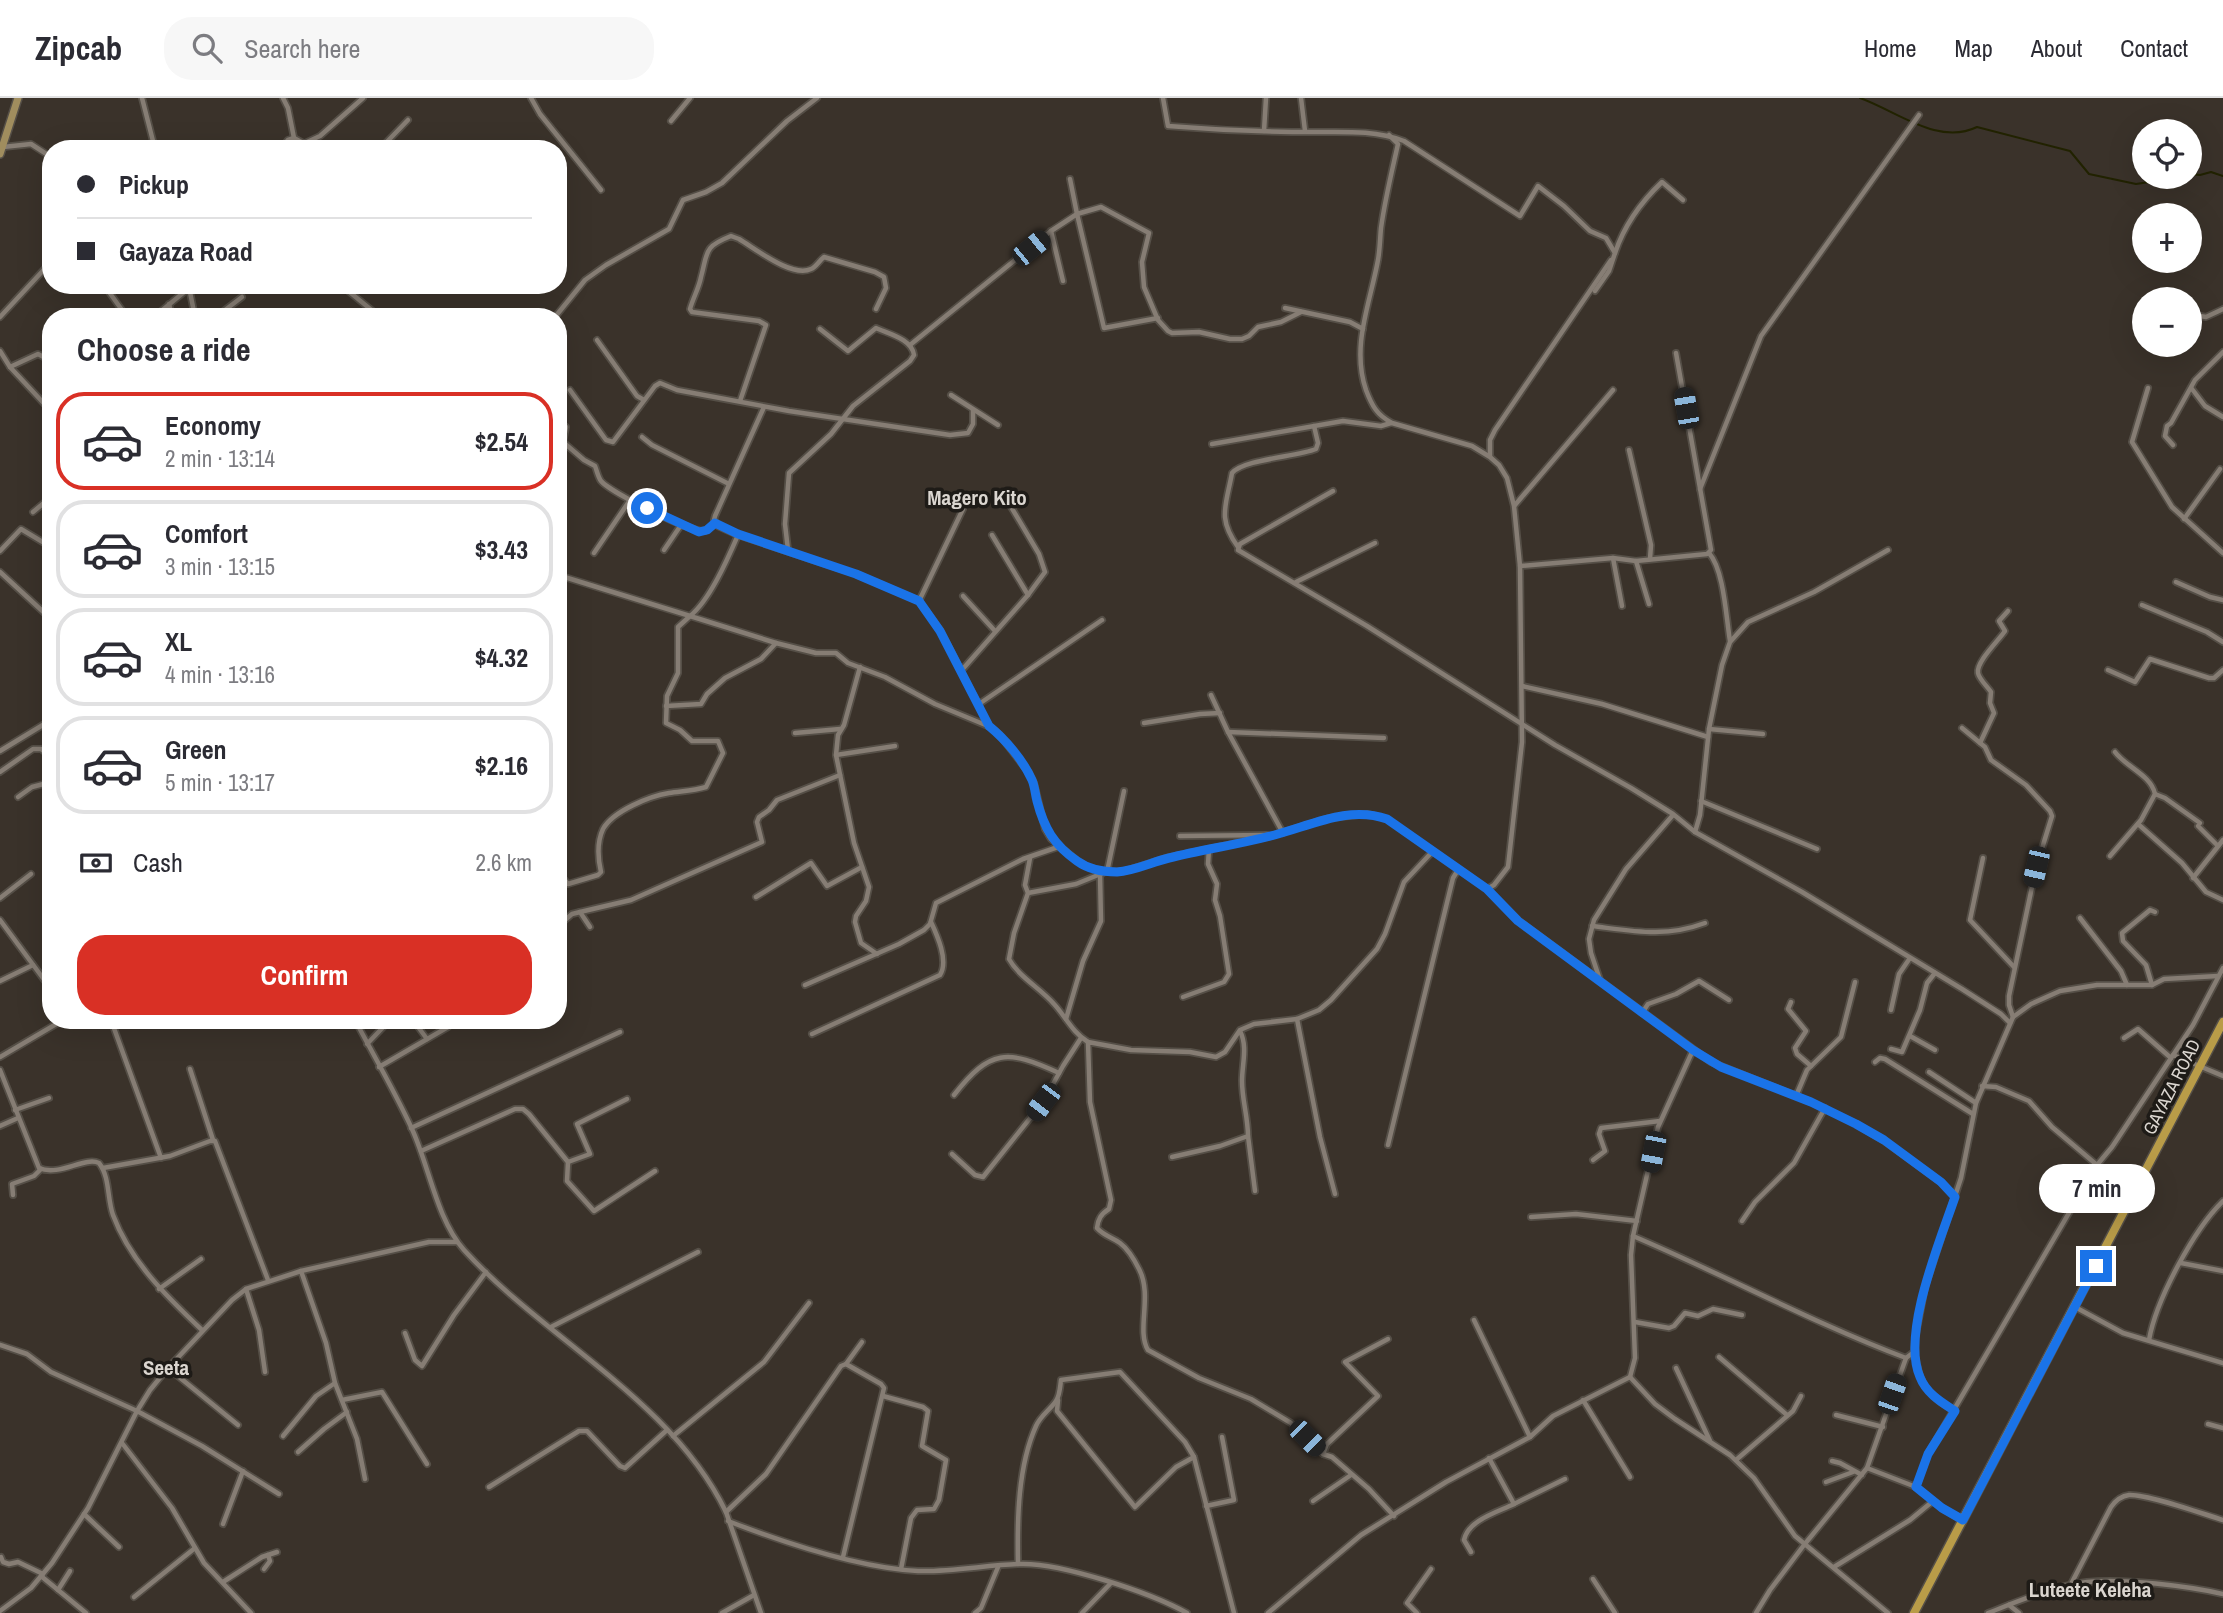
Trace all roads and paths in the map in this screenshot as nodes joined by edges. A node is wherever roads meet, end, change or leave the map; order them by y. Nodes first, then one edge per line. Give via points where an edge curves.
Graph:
1 (18, 98) edge
2 (142, 98) edge
3 (283, 98) edge
4 (363, 98) edge
5 (531, 98) edge
6 (690, 98) edge
7 (817, 98) edge
8 (1163, 98) edge
9 (1266, 98) edge
10 (1301, 98) edge
11 (1919, 115) dead end
12 (408, 120) dead end
13 (671, 121) dead end
14 (1264, 131) junction
15 (1305, 131) junction
16 (294, 138) junction
17 (153, 140) edge
18 (288, 140) edge
19 (298, 140) edge
20 (311, 140) edge
21 (389, 140) edge
22 (561, 140) edge
23 (1401, 142) junction
24 (2, 147) edge
25 (567, 148) edge
26 (42, 151) edge
27 (1070, 179) dead end
28 (601, 190) dead end
29 (1683, 200) dead end
30 (1077, 214) junction
31 (1051, 232) junction
32 (1615, 253) junction
33 (42, 271) edge
34 (1063, 281) dead end
35 (1595, 291) dead end
36 (180, 294) edge
37 (352, 294) edge
38 (242, 297) dead end
39 (169, 304) junction
40 (164, 308) edge
41 (170, 308) edge
42 (228, 308) edge
43 (369, 308) edge
44 (562, 308) edge
45 (1285, 308) dead end
46 (876, 309) dead end
47 (2223, 309) edge
48 (1301, 312) junction
49 (2202, 316) edge
50 (0, 317) edge
51 (1157, 318) junction
52 (1363, 328) junction
53 (820, 329) dead end
54 (597, 340) dead end
55 (910, 345) junction
56 (0, 351) edge
57 (2223, 352) edge
58 (1676, 353) dead end
59 (42, 356) edge
60 (10, 368) junction
61 (2148, 388) dead end
62 (2192, 389) junction
63 (570, 390) dead end
64 (1613, 390) dead end
65 (951, 395) dead end
66 (644, 400) junction
67 (740, 401) junction
68 (42, 402) edge
69 (764, 406) junction
70 (973, 410) junction
71 (2223, 417) edge
72 (841, 419) junction
73 (1392, 423) junction
74 (998, 425) dead end
75 (1314, 426) junction
76 (642, 437) dead end
77 (1212, 444) dead end
78 (567, 445) edge
79 (2173, 445) dead end
80 (1629, 450) dead end
81 (1490, 457) junction
82 (2220, 470) dead end
83 (729, 484) junction
84 (1700, 489) junction
85 (1333, 491) dead end
86 (630, 500) junction
87 (1007, 500) dead end
88 (42, 504) edge
89 (1514, 506) junction
90 (963, 509) dead end
91 (33, 512) dead end
92 (2184, 519) junction
93 (715, 523) junction
94 (681, 525) junction
95 (738, 534) junction
96 (992, 536) dead end
97 (42, 542) edge
98 (1375, 543) dead end
99 (1238, 547) junction
100 (664, 550) dead end
101 (788, 550) junction
102 (1888, 550) dead end
103 (0, 551) edge
104 (1709, 553) junction
105 (594, 554) dead end
106 (2223, 554) edge
107 (1613, 558) junction
108 (1650, 559) junction
109 (1636, 561) junction
110 (1520, 566) junction
111 (0, 572) edge
112 (567, 578) edge
113 (1295, 582) junction
114 (2176, 582) dead end
115 (1028, 595) junction
116 (963, 596) dead end
117 (2223, 600) edge
118 (919, 601) junction
119 (1649, 604) dead end
120 (2142, 605) dead end
121 (1622, 606) dead end
122 (42, 611) edge
123 (2008, 611) dead end
124 (690, 616) junction
125 (1101, 620) dead end
126 (995, 631) junction
127 (1730, 642) junction
128 (2223, 642) edge
129 (775, 643) junction
130 (860, 667) junction
131 (2108, 670) dead end
132 (2223, 670) edge
133 (961, 671) junction
134 (1522, 685) junction
135 (1211, 695) dead end
136 (979, 704) junction
137 (666, 706) junction
138 (1220, 713) junction
139 (1144, 723) dead end
140 (1521, 723) junction
141 (42, 725) edge
142 (989, 726) junction
143 (1962, 728) dead end
144 (841, 729) junction
145 (1709, 729) junction
146 (1228, 732) junction
147 (795, 733) dead end
148 (1763, 734) dead end
149 (1708, 737) junction
150 (1384, 738) dead end
151 (1980, 743) junction
152 (895, 746) dead end
153 (42, 750) edge
154 (0, 751) edge
155 (2115, 752) dead end
156 (836, 755) junction
157 (0, 772) edge
158 (840, 775) junction
159 (42, 784) edge
160 (1124, 792) dead end
161 (2155, 794) junction
162 (18, 797) dead end
163 (1701, 801) junction
164 (1673, 814) junction
165 (2138, 824) junction
166 (1695, 832) junction
167 (1283, 833) junction
168 (1180, 836) dead end
169 (1271, 836) junction
170 (2223, 840) edge
171 (2218, 846) junction
172 (1059, 847) junction
173 (1209, 849) junction
174 (1817, 849) dead end
175 (1432, 852) junction
176 (2110, 856) dead end
177 (1030, 858) junction
178 (1983, 858) dead end
179 (862, 867) junction
180 (1458, 870) junction
181 (1107, 872) junction
182 (31, 874) dead end
183 (1100, 874) junction
184 (2193, 878) junction
185 (567, 883) edge
186 (1487, 889) junction
187 (1028, 894) junction
188 (756, 897) dead end
189 (0, 898) edge
190 (2223, 900) edge
191 (580, 912) junction
192 (2155, 912) dead end
193 (567, 918) edge
194 (2080, 918) dead end
195 (0, 920) edge
196 (931, 921) junction
197 (1704, 923) dead end
198 (1592, 926) junction
199 (590, 927) dead end
200 (861, 943) junction
201 (877, 954) junction
202 (1910, 958) junction
203 (864, 959) junction
204 (33, 965) junction
205 (2015, 967) junction
206 (2223, 968) edge
207 (1934, 972) junction
208 (2218, 976) junction
209 (42, 977) edge
210 (0, 981) edge
211 (1600, 981) junction
212 (1855, 982) dead end
213 (805, 985) dead end
214 (2127, 985) junction
215 (2152, 985) junction
216 (1183, 997) dead end
217 (1729, 1000) dead end
218 (1791, 1002) dead end
219 (1891, 1010) dead end
220 (1642, 1013) junction
221 (2013, 1017) junction
222 (1066, 1019) junction
223 (1297, 1019) junction
224 (2223, 1022) edge
225 (2010, 1023) junction
226 (48, 1029) edge
227 (114, 1029) edge
228 (360, 1029) edge
229 (381, 1029) edge
230 (420, 1029) edge
231 (444, 1029) edge
232 (1240, 1030) junction
233 (620, 1032) dead end
234 (812, 1034) dead end
235 (1910, 1036) junction
236 (1082, 1038) junction
237 (2124, 1038) dead end
238 (427, 1039) junction
239 (1088, 1042) junction
240 (367, 1044) junction
241 (1891, 1049) dead end
242 (1693, 1050) junction
243 (1935, 1050) dead end
244 (0, 1057) edge
245 (2172, 1057) junction
246 (1875, 1062) dead end
247 (1811, 1066) junction
248 (379, 1067) junction
249 (2200, 1067) junction
250 (190, 1069) dead end
251 (0, 1070) edge
252 (1929, 1072) dead end
253 (1059, 1073) junction
254 (2223, 1076) edge
255 (1982, 1086) junction
256 (954, 1095) dead end
257 (1796, 1096) junction
258 (49, 1098) dead end
259 (627, 1099) dead end
260 (1976, 1102) junction
261 (1825, 1108) junction
262 (15, 1110) junction
263 (1973, 1114) junction
264 (18, 1118) junction
265 (1660, 1121) junction
266 (0, 1126) edge
267 (411, 1128) junction
268 (1248, 1136) junction
269 (213, 1140) junction
270 (1388, 1145) dead end
271 (421, 1151) junction
272 (952, 1154) dead end
273 (1172, 1157) dead end
274 (161, 1158) junction
275 (1593, 1160) dead end
276 (568, 1162) junction
277 (2097, 1165) junction
278 (103, 1168) junction
279 (41, 1170) junction
280 (655, 1171) dead end
281 (1255, 1191) dead end
282 (1335, 1194) dead end
283 (13, 1195) dead end
284 (1955, 1197) junction
285 (2223, 1201) edge
286 (1531, 1217) dead end
287 (1742, 1221) dead end
288 (1637, 1222) junction
289 (1633, 1236) junction
290 (458, 1242) junction
291 (698, 1252) dead end
292 (201, 1259) dead end
293 (2181, 1262) junction
294 (301, 1271) junction
295 (2223, 1271) edge
296 (486, 1272) junction
297 (268, 1280) junction
298 (159, 1289) junction
299 (246, 1289) junction
300 (808, 1303) dead end
301 (2074, 1307) junction
302 (1742, 1315) dead end
303 (1474, 1320) dead end
304 (1635, 1322) junction
305 (551, 1327) junction
306 (202, 1330) junction
307 (405, 1333) dead end
308 (1388, 1339) dead end
309 (2149, 1339) junction
310 (862, 1342) dead end
311 (0, 1345) edge
312 (1914, 1352) junction
313 (1719, 1357) dead end
314 (1906, 1358) junction
315 (2223, 1363) edge
316 (846, 1364) junction
317 (168, 1368) junction
318 (1676, 1368) dead end
319 (265, 1372) dead end
320 (1630, 1377) junction
321 (335, 1382) junction
322 (883, 1396) junction
323 (1801, 1396) dead end
324 (1058, 1399) junction
325 (342, 1400) junction
326 (1583, 1400) junction
327 (137, 1411) junction
328 (1955, 1411) junction
329 (347, 1412) junction
330 (1787, 1415) junction
331 (1836, 1415) dead end
332 (2208, 1424) dead end
333 (238, 1425) dead end
334 (1883, 1427) junction
335 (2223, 1428) edge
336 (667, 1430) junction
337 (283, 1436) dead end
338 (673, 1436) junction
339 (1222, 1437) dead end
340 (1530, 1437) junction
341 (1710, 1442) junction
342 (122, 1443) junction
343 (298, 1452) dead end
344 (1323, 1454) junction
345 (1195, 1457) junction
346 (1489, 1458) junction
347 (1736, 1460) junction
348 (1832, 1461) dead end
349 (427, 1464) dead end
350 (1867, 1468) junction
351 (243, 1471) junction
352 (1854, 1471) junction
353 (1351, 1475) junction
354 (1862, 1475) junction
355 (1630, 1477) dead end
356 (365, 1479) dead end
357 (1564, 1479) dead end
358 (1826, 1482) dead end
359 (489, 1487) dead end
360 (1916, 1487) junction
361 (279, 1494) dead end
362 (1313, 1501) dead end
363 (1934, 1501) junction
364 (1514, 1504) junction
365 (1206, 1506) junction
366 (726, 1512) junction
367 (84, 1514) junction
368 (1394, 1516) junction
369 (728, 1520) junction
370 (1963, 1520) junction
371 (2223, 1520) edge
372 (223, 1524) dead end
373 (1804, 1545) junction
374 (119, 1547) dead end
375 (195, 1548) junction
376 (277, 1552) dead end
377 (1471, 1552) dead end
378 (268, 1555) junction
379 (843, 1557) junction
380 (1, 1558) edge
381 (1018, 1564) junction
382 (998, 1567) junction
383 (1834, 1567) junction
384 (264, 1569) dead end
385 (901, 1569) junction
386 (1431, 1569) dead end
387 (70, 1571) dead end
388 (42, 1575) junction
389 (1593, 1579) dead end
390 (223, 1582) junction
391 (1110, 1584) junction
392 (2070, 1586) junction
393 (58, 1590) junction
394 (2223, 1594) edge
395 (754, 1595) junction
396 (134, 1597) dead end
397 (2009, 1605) junction
398 (1, 1609) edge
399 (86, 1613) edge
400 (251, 1613) edge
401 (723, 1613) edge
402 (761, 1613) edge
403 (975, 1613) edge
404 (1082, 1613) edge
405 (1186, 1613) edge
406 (1234, 1613) edge
407 (1268, 1613) edge
408 (1417, 1613) edge
409 (1615, 1613) edge
410 (1756, 1613) edge
411 (1888, 1613) edge
412 (1913, 1613) edge
413 (1988, 1613) edge
414 (2019, 1613) edge

1 - 24 street
2 - 17 street
3 - 16 street
4 - 20 street
5 - 22 street
6 - 13 street
7 - 44 street via 722,183 683,200 669,229 606,265
8 - 14 street via 1168,126
9 - 14 street
10 - 15 street
11 - 84 street via 1761,336
12 - 21 street
14 - 15 street
15 - 23 street via 1389,135
16 - 18 street
16 - 19 street
23 - 32 street via 1520,216 1538,186 1590,231 1606,238
23 - 52 street
24 - 26 street via 31,144
25 - 28 street
27 - 30 street
29 - 32 street via 1662,182 1631,220
30 - 31 street
30 - 51 street via 1104,208 1149,233 1143,279
30 - 51 street via 1104,328
31 - 34 street
31 - 55 street
32 - 35 street
32 - 81 street via 1495,430
33 - 50 street
36 - 39 street
37 - 43 street
38 - 42 street
39 - 40 street
39 - 41 street
45 - 48 street
46 - 67 street via 886,284 875,272 824,257 806,271 789,270 739,239 721,240 704,256 690,309 766,325
47 - 49 street
48 - 51 street via 1258,327 1242,339 1199,332 1172,334
48 - 52 street
52 - 73 street via 1361,374 1376,411
53 - 55 street via 848,351 874,328
54 - 66 street
55 - 72 street via 914,351 910,361
56 - 60 street
57 - 62 street via 2202,371
58 - 84 street
59 - 60 street
60 - 68 street
61 - 92 street via 2132,442
62 - 71 street via 2205,406
62 - 79 street via 2166,427 2165,436
63 - 66 street via 610,442
64 - 89 street
65 - 70 street
66 - 67 street via 660,383
67 - 69 street
69 - 72 street
69 - 83 street
70 - 72 street via 971,430 959,436
70 - 74 street
72 - 101 street via 787,476
73 - 75 street via 1343,421
73 - 81 street via 1472,446
75 - 77 street
75 - 99 street via 1316,449 1236,468 1232,473 1224,521
76 - 83 street
78 - 86 street via 595,466 603,483
80 - 108 street via 1651,545
81 - 89 street via 1507,478
82 - 92 street
83 - 93 street
84 - 104 street
85 - 99 street
86 - 94 street
86 - 105 street
87 - 115 street via 1045,565 1043,577
88 - 91 street
89 - 110 street
90 - 118 street
92 - 106 street
93 - 94 street via 699,532
93 - 95 street
94 - 100 street
95 - 101 street
95 - 124 street via 699,608
96 - 115 street
97 - 103 street via 21,529
98 - 113 street
99 - 113 street
101 - 118 street
102 - 127 street via 1814,592 1748,622
104 - 108 street
104 - 127 street via 1720,582
107 - 109 street
107 - 110 street
107 - 121 street
108 - 109 street
109 - 119 street
110 - 134 street
111 - 122 street
112 - 124 street
113 - 140 street
114 - 117 street
115 - 126 street
116 - 126 street
118 - 133 street
120 - 128 street
123 - 151 street via 1999,621 2004,633 1978,670 1991,692 1994,713
124 - 129 street
124 - 137 street via 677,631 678,673
125 - 136 street
126 - 133 street
127 - 145 street
129 - 130 street via 836,653
129 - 137 street via 761,659 725,678 701,704
130 - 142 street
130 - 144 street
131 - 132 street via 2135,682 2150,659 2209,678
133 - 136 street
134 - 140 street
134 - 149 street
135 - 138 street
136 - 142 street
137 - 185 street via 668,726 692,741 720,743 723,756 708,785 645,799 611,821 599,842 601,872
138 - 139 street
138 - 146 street
140 - 164 street
140 - 186 street via 1511,857 1502,876
141 - 154 street
142 - 172 street via 1029,773 1045,828
143 - 151 street
144 - 147 street
144 - 156 street
145 - 148 street
145 - 149 street
146 - 150 street
146 - 167 street
149 - 163 street
151 - 205 street via 1992,760 2026,785 2051,814
152 - 156 street
153 - 157 street via 33,749
155 - 161 street via 2148,781
156 - 158 street
158 - 179 street
158 - 191 street via 777,800 758,817 762,842 631,900
159 - 162 street
160 - 181 street
161 - 165 street
161 - 171 street via 2199,825
163 - 166 street
163 - 174 street
164 - 166 street
164 - 198 street via 1626,869
165 - 176 street
165 - 184 street
166 - 202 street
167 - 169 street
167 - 175 street via 1329,818 1368,814 1387,819
168 - 169 street
169 - 173 street
170 - 171 street
171 - 184 street
172 - 177 street
172 - 181 street via 1090,868
173 - 181 street
173 - 216 street via 1208,864 1217,884 1215,900 1230,969 1224,982
175 - 180 street
175 - 223 street via 1404,882 1385,934 1366,962 1319,1010
177 - 187 street
177 - 196 street via 936,903
178 - 205 street via 1970,920
179 - 188 street via 827,886 811,863
179 - 200 street via 869,887 855,918
180 - 186 street
180 - 270 street
181 - 183 street
182 - 189 street
183 - 187 street
183 - 222 street via 1101,921
184 - 190 street via 2206,892
186 - 211 street via 1518,921
187 - 222 street via 1009,959
191 - 193 street
191 - 199 street
192 - 215 street via 2150,910 2122,933 2123,941 2146,965
194 - 214 street
195 - 204 street
196 - 201 street via 923,930
196 - 234 street via 943,959 940,975
197 - 198 street via 1681,932
198 - 211 street via 1591,953
200 - 201 street
200 - 203 street
201 - 203 street
202 - 207 street
202 - 219 street via 1899,974
203 - 213 street
204 - 209 street
204 - 210 street
205 - 221 street via 2008,1000
206 - 208 street
207 - 225 street
207 - 235 street
208 - 215 street via 2164,979
208 - 245 street
211 - 220 street
212 - 247 street via 1841,1037
214 - 215 street
214 - 221 street via 2060,991
217 - 220 street via 1699,981 1648,1004
218 - 247 street via 1788,1009 1805,1031 1795,1048 1797,1055
220 - 242 street
221 - 225 street
222 - 236 street
223 - 232 street
223 - 282 street
224 - 249 main road, GAYAZA ROAD
225 - 255 street
226 - 244 street
227 - 274 street
228 - 240 street
229 - 240 street
230 - 238 street
231 - 238 street
232 - 239 street via 1225,1052 1209,1057
232 - 268 street via 1245,1046 1242,1080
233 - 267 street
235 - 241 street via 1902,1052
235 - 243 street
236 - 239 street
236 - 253 street
237 - 245 street via 2138,1029
238 - 248 street
239 - 344 street via 1090,1102 1111,1200 1097,1228 1119,1242 1140,1271 1146,1299 1145,1346 1171,1364 1251,1399 1292,1423
240 - 248 street
242 - 257 street via 1721,1067
242 - 265 street
245 - 249 street
245 - 277 street
246 - 263 street via 1885,1059
247 - 257 street
248 - 267 street
249 - 254 street
249 - 301 main road, GAYAZA ROAD
250 - 269 street
251 - 262 street
252 - 260 street
253 - 256 street via 1013,1055 1000,1057 971,1072
253 - 272 street via 1043,1102 983,1177
255 - 260 street
255 - 277 street via 2029,1101
257 - 261 street
258 - 262 street
259 - 276 street via 577,1124 590,1154
260 - 263 street
261 - 284 street via 1884,1140
261 - 287 street via 1794,1163
262 - 264 street
263 - 284 street
264 - 266 street
264 - 279 street
265 - 275 street via 1601,1128 1605,1151
265 - 288 street
267 - 271 street
268 - 273 street
268 - 281 street
269 - 274 street
269 - 297 street
271 - 276 street via 523,1109
271 - 290 street
274 - 278 street
276 - 280 street via 567,1181 594,1211
277 - 328 street
278 - 279 street via 93,1160
278 - 298 street via 112,1213
279 - 283 street via 12,1184
284 - 312 street via 1925,1287
285 - 293 street
286 - 288 street via 1576,1214
288 - 289 street
289 - 304 street
289 - 314 street
290 - 294 street via 429,1242
290 - 296 street
291 - 305 street
292 - 298 street
293 - 295 street
293 - 309 street via 2155,1314
294 - 297 street
294 - 321 street
296 - 305 street
296 - 307 street via 422,1366
297 - 299 street
298 - 306 street
299 - 306 street
299 - 319 street
300 - 338 street via 764,1362
301 - 309 street via 2116,1330
301 - 370 main road, GAYAZA ROAD
302 - 304 street via 1713,1309 1698,1316 1685,1313 1669,1328
303 - 340 street
304 - 320 street
305 - 336 street
306 - 317 street
308 - 344 street via 1345,1362 1378,1396
309 - 315 street
310 - 316 street
311 - 327 street via 27,1354 51,1372
312 - 314 street
312 - 328 street via 1926,1388
313 - 330 street
314 - 334 street
316 - 322 street via 883,1385
316 - 366 street via 766,1474
317 - 327 street
317 - 333 street
318 - 341 street
320 - 326 street
320 - 341 street via 1655,1404
321 - 325 street
321 - 337 street via 316,1396
322 - 379 street
322 - 385 street via 928,1411 922,1446 946,1460 934,1509 917,1510 911,1518
323 - 330 street
324 - 345 street via 1061,1380 1120,1372
324 - 345 street via 1057,1411 1135,1507 1177,1467
324 - 381 street via 1042,1415 1026,1454 1017,1525
325 - 329 street
325 - 349 street via 382,1392
326 - 340 street via 1553,1416
326 - 355 street
327 - 342 street
327 - 351 street
328 - 360 street via 1928,1454
329 - 343 street
329 - 356 street
330 - 347 street
331 - 334 street
332 - 335 street
334 - 350 street
336 - 338 street
336 - 359 street via 625,1468 587,1431 579,1431
338 - 366 street
339 - 365 street via 1234,1500
340 - 346 street
341 - 347 street
342 - 367 street
342 - 375 street via 172,1508
344 - 353 street
345 - 365 street
346 - 364 street
346 - 368 street
347 - 373 street
348 - 352 street
350 - 354 street
350 - 360 street
351 - 361 street
351 - 372 street
352 - 354 street
352 - 358 street
353 - 362 street
353 - 368 street
354 - 373 street
357 - 364 street
360 - 363 street
363 - 370 street
363 - 383 street
364 - 377 street via 1466,1531 1464,1540
365 - 406 street
366 - 369 street
367 - 374 street
367 - 388 street
368 - 407 street via 1361,1535
369 - 379 street
369 - 395 street
370 - 412 main road, GAYAZA ROAD
371 - 392 street via 2139,1496 2116,1500
373 - 383 street
373 - 410 street
375 - 390 street
375 - 396 street
376 - 378 street
378 - 384 street via 270,1561
378 - 390 street
379 - 385 street
380 - 388 street
381 - 382 street
381 - 391 street via 1054,1568
382 - 385 street
382 - 403 street
383 - 411 street
386 - 408 street via 1407,1603
387 - 393 street
388 - 393 street
388 - 398 street
389 - 409 street
390 - 400 street
391 - 404 street
391 - 405 street via 1162,1600
392 - 394 street via 2104,1581
392 - 397 street
393 - 399 street
395 - 401 street
395 - 402 street
397 - 413 street
397 - 414 street

